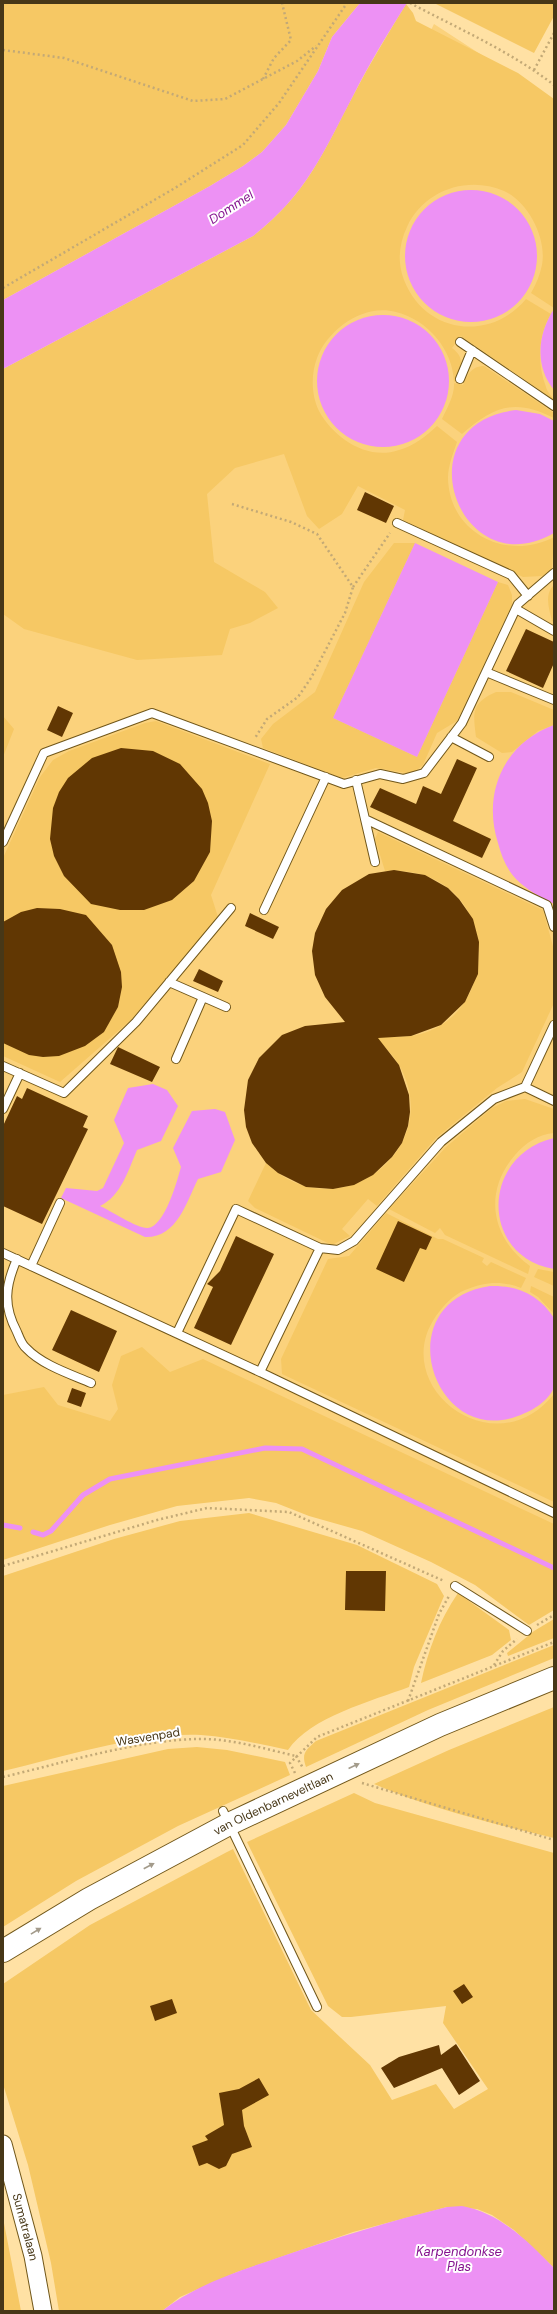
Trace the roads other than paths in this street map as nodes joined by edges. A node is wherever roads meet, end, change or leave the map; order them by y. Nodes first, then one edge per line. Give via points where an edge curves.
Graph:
1 (460, 342) dead end
2 (472, 350) junction
3 (460, 379) dead end
4 (554, 406) edge
5 (397, 523) road end
6 (554, 573) edge
7 (528, 596) junction
8 (516, 609) junction
9 (554, 631) edge
10 (486, 672) junction
11 (554, 700) edge
12 (451, 737) junction
13 (489, 757) dead end
14 (326, 777) junction
15 (356, 780) junction
16 (365, 819) junction
17 (3, 842) edge
18 (375, 862) dead end
19 (231, 908) dead end
20 (264, 910) dead end
21 (554, 927) edge
22 (169, 982) junction
23 (203, 997) junction
24 (226, 1008) dead end
25 (554, 1025) edge
26 (176, 1059) dead end
27 (3, 1066) edge
28 (20, 1073) junction
29 (525, 1087) junction
30 (554, 1101) edge
31 (3, 1109) edge
32 (60, 1203) dead end
33 (320, 1248) junction
34 (3, 1253) edge
35 (17, 1259) junction
36 (31, 1266) junction
37 (177, 1333) junction
38 (260, 1372) junction
39 (91, 1383) dead end
40 (554, 1513) edge
41 (455, 1586) road end
42 (527, 1631) dead end
43 (554, 1664) edge
44 (554, 1678) edge
45 (226, 1818) junction
46 (3, 1934) edge
47 (3, 1951) edge
48 (317, 2007) dead end
49 (3, 2144) edge
50 (43, 2311) edge

1 - 2 lane
2 - 3 lane
2 - 4 lane
5 - 7 lane via 511,575
6 - 7 lane
7 - 8 lane
8 - 9 lane
8 - 10 lane
10 - 11 lane
10 - 12 lane via 462,723
12 - 13 lane
12 - 15 lane via 424,774 403,779 380,774
14 - 15 lane via 344,784
14 - 17 lane via 152,713 44,753
14 - 20 lane
15 - 16 lane
16 - 18 lane
16 - 21 lane via 547,905
19 - 22 lane
22 - 23 lane
22 - 28 lane via 136,1022 64,1092
23 - 24 lane
23 - 26 lane
25 - 29 lane
27 - 28 lane
28 - 31 lane
29 - 30 lane
29 - 33 lane via 494,1099 441,1142 354,1241 338,1250
32 - 36 lane
33 - 37 lane via 236,1209
33 - 38 lane
34 - 35 lane
35 - 36 lane
35 - 39 lane via 6,1298 8,1316 25,1348 47,1363
36 - 37 lane
37 - 38 lane
38 - 40 lane
41 - 42 lane
43 - 45 main road, van Oldenbarneveltlaan via 434,1712
45 -> 44 main road, van Oldenbarneveltlaan
45 - 46 main road, van Oldenbarneveltlaan via 80,1887
47 -> 45 main road, van Oldenbarneveltlaan
45 - 48 lane
49 - 50 street, Sumatralaan via 33,2256

